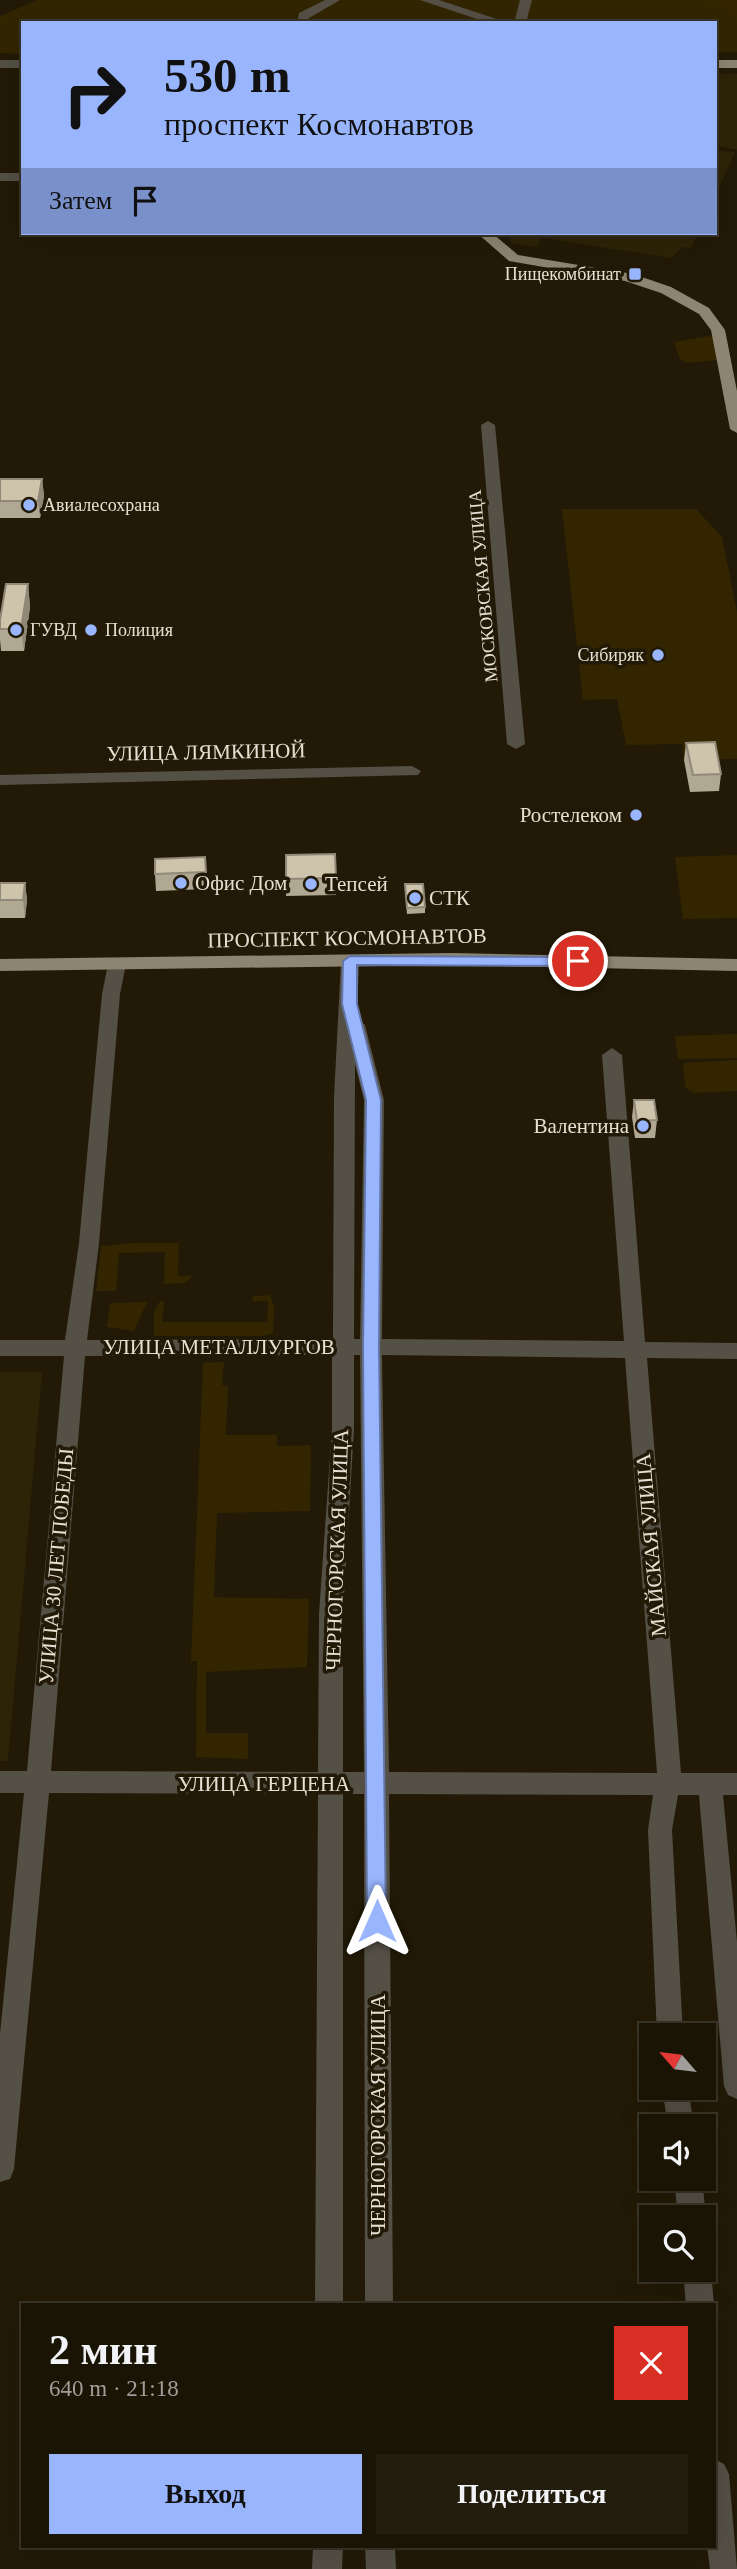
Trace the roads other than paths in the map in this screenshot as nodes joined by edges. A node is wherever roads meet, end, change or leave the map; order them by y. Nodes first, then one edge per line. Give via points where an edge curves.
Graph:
1 (334, 0) edge
2 (426, 0) edge
3 (526, 0) edge
4 (303, 21) edge
5 (496, 21) edge
6 (521, 21) edge
7 (0, 64) edge
8 (21, 64) edge
9 (717, 64) edge
10 (737, 64) edge
11 (0, 177) edge
12 (21, 177) edge
13 (486, 235) edge
14 (736, 424) edge
15 (488, 425) dead end
16 (516, 744) dead end
17 (412, 771) dead end
18 (0, 780) edge
19 (350, 961) junction
20 (117, 964) junction
21 (0, 965) edge
22 (737, 965) edge
23 (349, 1004) junction
24 (612, 1055) dead end
25 (343, 1347) junction
26 (371, 1347) junction
27 (0, 1348) edge
28 (75, 1348) junction
29 (642, 1350) junction
30 (737, 1351) edge
31 (0, 1782) edge
32 (38, 1782) junction
33 (333, 1784) junction
34 (376, 1784) junction
35 (668, 1784) junction
36 (710, 1784) junction
37 (737, 1784) edge
38 (669, 2023) edge
39 (737, 2085) edge
40 (0, 2169) edge
41 (698, 2282) edge
42 (329, 2303) edge
43 (379, 2303) edge
44 (700, 2303) edge
45 (716, 2491) edge
46 (328, 2548) edge
47 (380, 2548) edge
48 (327, 2569) edge
49 (381, 2569) edge
50 (725, 2569) edge

1 - 4 street via 303,16
2 - 5 street
3 - 6 street
7 - 8 street
9 - 10 main road
11 - 12 street
13 - 14 main road via 514,258 628,277 666,290 704,311 718,330
15 - 16 street, МОСКОВСКАЯ УЛИЦА
17 - 18 street, УЛИЦА ЛЯМКИНОЙ
19 - 20 main road, ПРОСПЕКТ КОСМОНАВТОВ
19 - 22 main road, ПРОСПЕКТ КОСМОНАВТОВ
19 - 23 street, ЧЕРНОГОРСКАЯ УЛИЦА
20 - 21 main road, ПРОСПЕКТ КОСМОНАВТОВ
20 - 28 street, УЛИЦА 30 ЛЕТ ПОБЕДЫ
23 - 25 street, ЧЕРНОГОРСКАЯ УЛИЦА
23 - 26 street, ЧЕРНОГОРСКАЯ УЛИЦА via 374,1100
24 - 29 street, МАЙСКАЯ УЛИЦА
25 - 26 street, УЛИЦА МЕТАЛЛУРГОВ
25 - 28 street, УЛИЦА МЕТАЛЛУРГОВ
25 - 33 street, ЧЕРНОГОРСКАЯ УЛИЦА via 343,1428 331,1614
26 - 29 street, УЛИЦА МЕТАЛЛУРГОВ
26 - 34 street, ЧЕРНОГОРСКАЯ УЛИЦА
27 - 28 street, УЛИЦА МЕТАЛЛУРГОВ
28 - 32 street, УЛИЦА 30 ЛЕТ ПОБЕДЫ
29 - 30 street, УЛИЦА МЕТАЛЛУРГОВ
29 - 35 street, МАЙСКАЯ УЛИЦА
31 - 32 street, УЛИЦА ГЕРЦЕНА
32 - 33 street, УЛИЦА ГЕРЦЕНА
32 - 40 street, УЛИЦА 30 ЛЕТ ПОБЕДЫ
33 - 34 street, УЛИЦА ГЕРЦЕНА
33 - 42 street, ЧЕРНОГОРСКАЯ УЛИЦА
34 - 35 street, УЛИЦА ГЕРЦЕНА
34 - 43 street, ЧЕРНОГОРСКАЯ УЛИЦА
35 - 36 street, УЛИЦА ГЕРЦЕНА
35 - 38 street, МАЙСКАЯ УЛИЦА via 660,1830
36 - 37 street, УЛИЦА ГЕРЦЕНА
36 - 39 street
41 - 44 street
45 - 50 street
46 - 48 street
47 - 49 street

